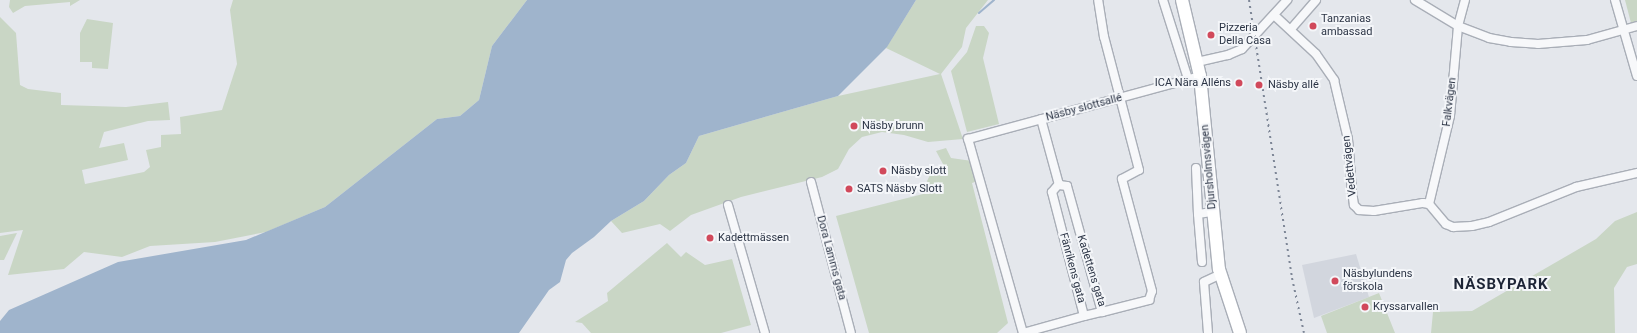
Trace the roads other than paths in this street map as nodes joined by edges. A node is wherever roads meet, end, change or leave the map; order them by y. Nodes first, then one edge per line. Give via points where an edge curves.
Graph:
1 (1098, 0) edge
2 (1163, 0) edge
3 (1182, 0) edge
4 (1286, 0) edge
5 (1316, 0) edge
6 (1415, 0) edge
7 (1465, 0) edge
8 (1615, 0) edge
9 (1274, 15) junction
10 (1458, 26) junction
11 (1637, 26) edge
12 (1291, 29) junction
13 (1625, 30) junction
14 (1197, 62) junction
15 (1200, 76) junction
16 (1637, 76) edge
17 (1188, 80) junction
18 (1118, 98) junction
19 (1041, 119) junction
20 (968, 139) joint
21 (1196, 168) dead end
22 (1637, 173) edge
23 (811, 182) dead end
24 (1059, 184) junction
25 (1429, 204) junction
26 (728, 205) dead end
27 (1214, 212) junction
28 (1198, 214) junction
29 (1202, 262) dead end
30 (1221, 274) junction
31 (1102, 312) junction
32 (1084, 316) junction
33 (765, 333) edge
34 (851, 333) edge
35 (1023, 333) edge
36 (1208, 333) edge
37 (1240, 333) edge

1 - 18 street
2 - 17 street
3 - 14 street, Djursholmsvägen
4 - 9 street
5 - 12 street
6 - 10 street
7 - 10 street, Falkvägen
8 - 13 street
9 - 12 street, Vedettvägen
9 - 14 street via 1241,50
10 - 13 street via 1489,38 1538,44 1587,40
10 - 25 street, Falkvägen via 1450,116
11 - 13 street
12 - 25 street, Vedettvägen via 1327,66 1334,80 1348,139 1354,205 1364,212
13 - 16 street
14 - 15 street, Djursholmsvägen
15 - 17 street, Näsby slottsallé
15 - 27 street, Djursholmsvägen
17 - 18 street, Näsby slottsallé
18 - 19 street, Näsby slottsallé
18 - 31 street, Kadettens gata via 1138,170 1122,178 1152,293 1148,300
19 - 20 street, Näsby slottsallé
19 - 24 street, Kadettens gata
20 - 35 street, Fänrikens gata
21 - 28 street
22 - 25 street via 1576,187 1489,222 1472,226 1446,224
23 - 34 street, Dora Lamms gata
24 - 31 street, Kadettens gata via 1067,186
24 - 32 street, Fänrikens gata via 1052,192
26 - 33 street
27 - 28 street
27 - 30 street, Djursholmsvägen
28 - 29 street
30 - 36 street via 1204,282
30 - 37 street, Djursholmsvägen
31 - 32 street
32 - 35 street, Fänrikens gata

